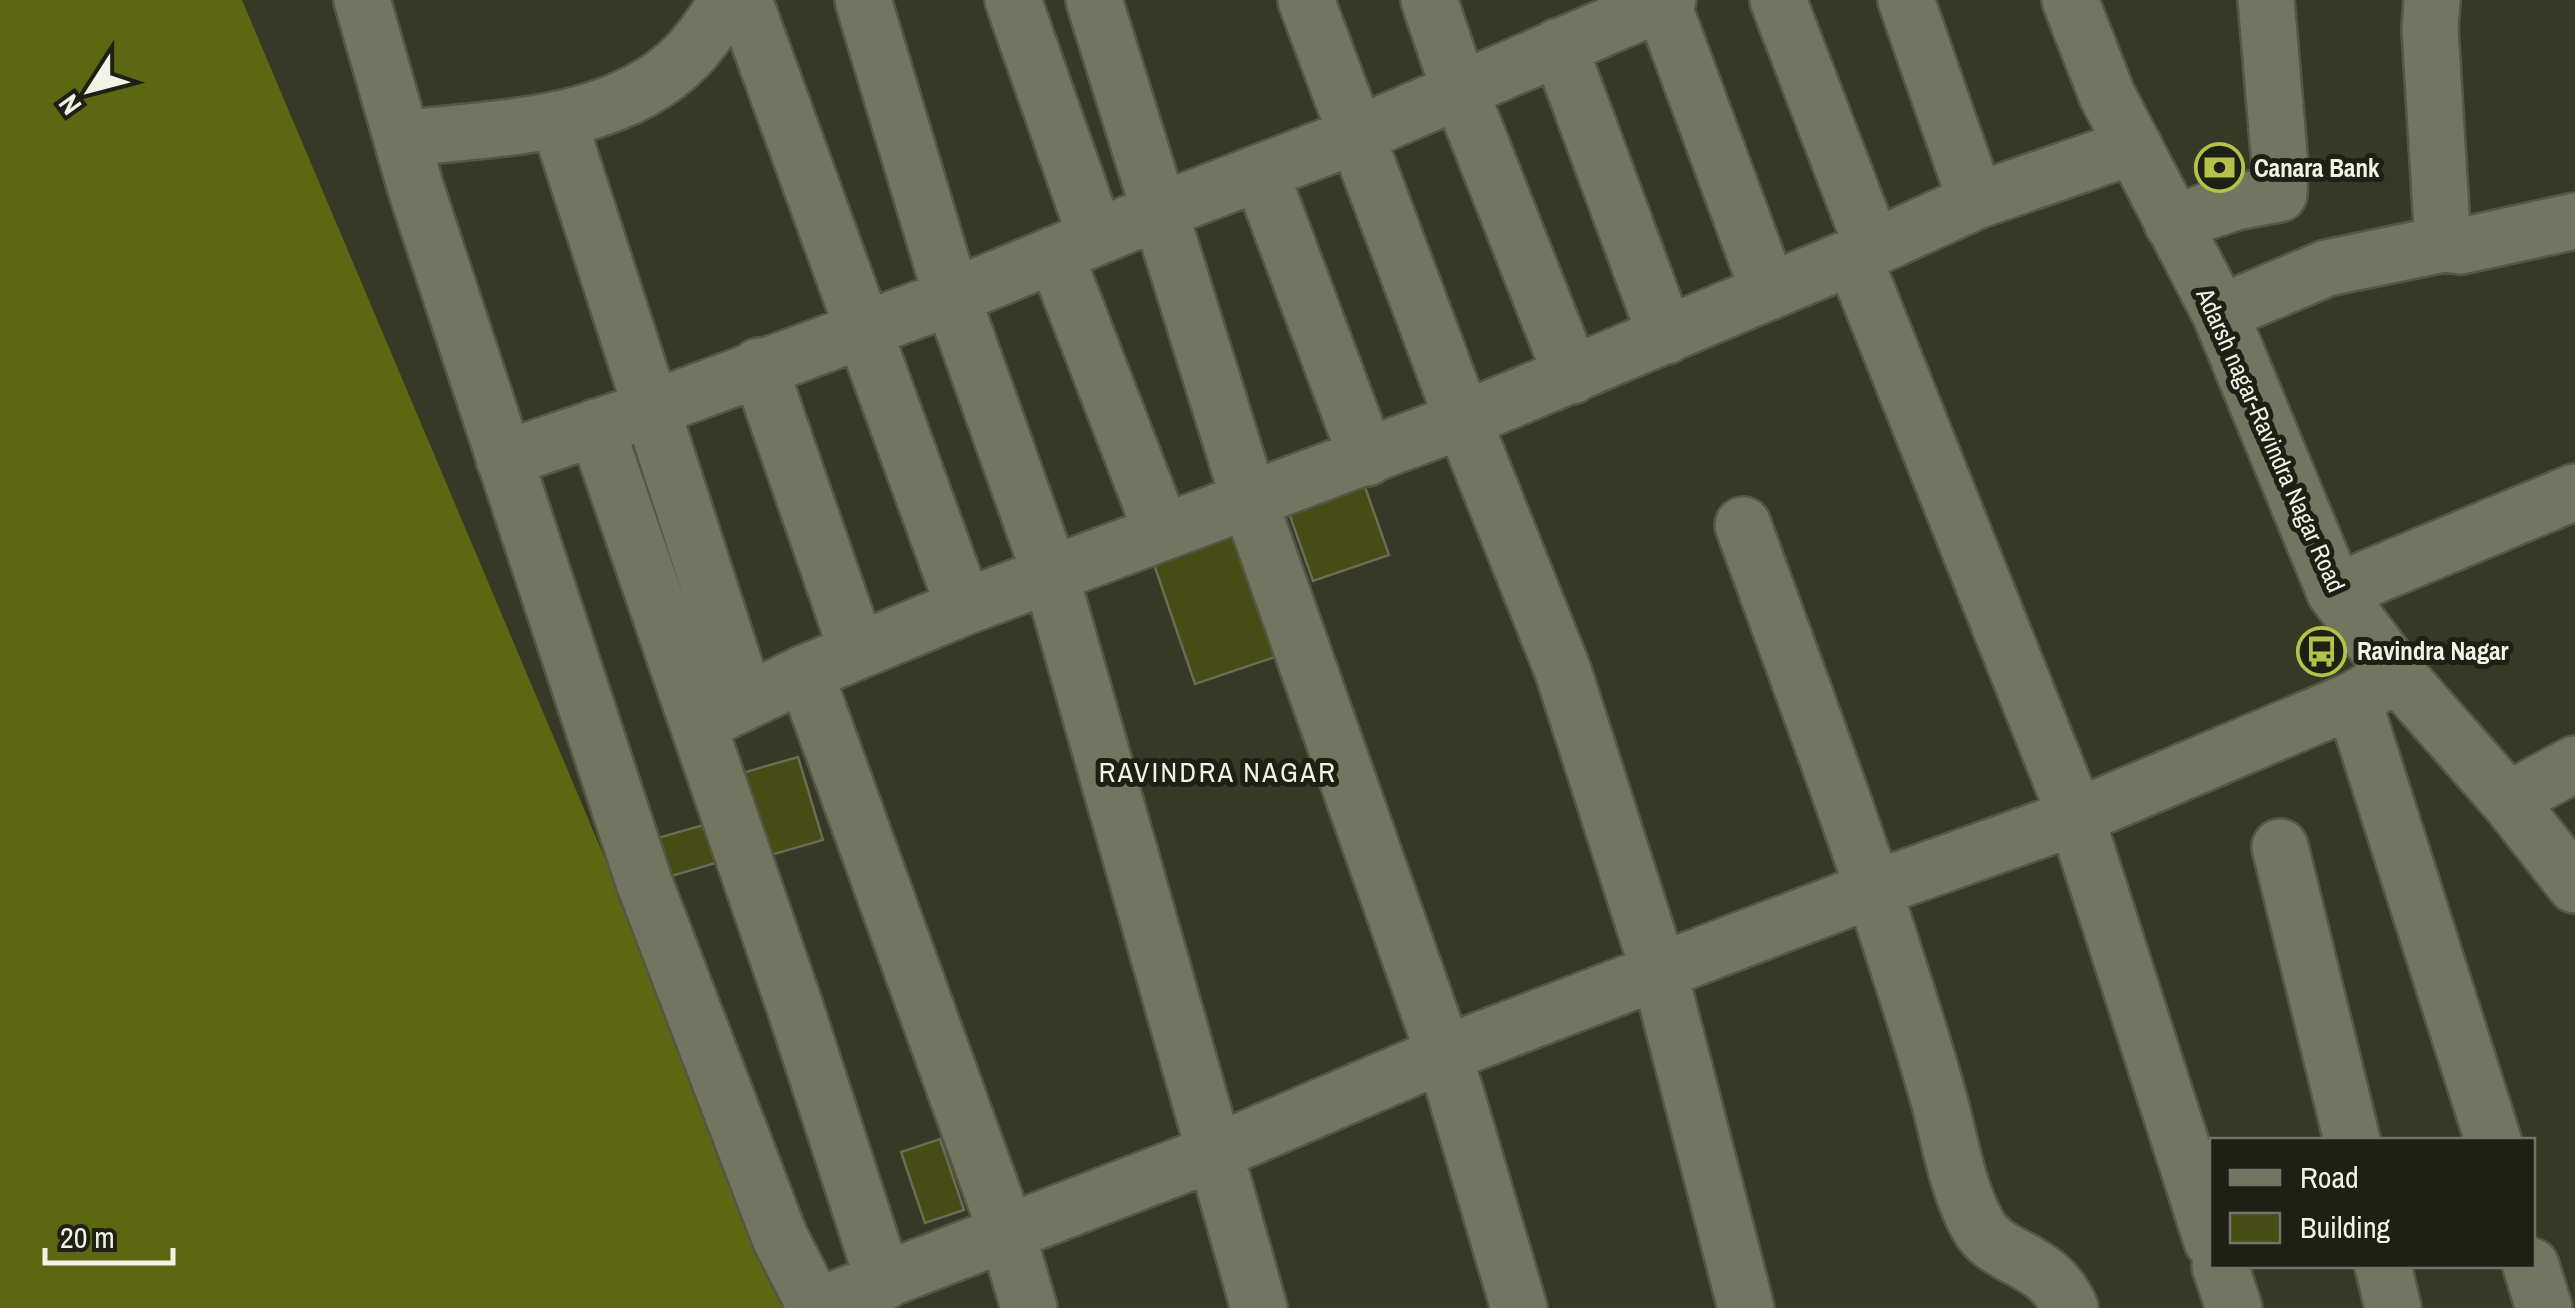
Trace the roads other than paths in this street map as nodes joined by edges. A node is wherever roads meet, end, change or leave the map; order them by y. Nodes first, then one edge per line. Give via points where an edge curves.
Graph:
1 (362, 0) edge
2 (729, 0) edge
3 (744, 0) edge
4 (863, 0) edge
5 (1014, 0) edge
6 (1094, 0) edge
7 (1306, 0) edge
8 (1429, 0) edge
9 (1778, 0) edge
10 (1906, 0) edge
11 (2070, 0) edge
12 (2266, 0) edge
13 (2432, 0) edge
14 (1665, 1) edge
15 (1559, 46) junction
16 (1460, 90) junction
17 (558, 119) junction
18 (1357, 135) junction
19 (402, 139) junction
20 (2134, 146) junction
21 (1261, 174) junction
22 (1976, 201) junction
23 (1160, 211) junction
24 (2575, 221) edge
25 (2172, 223) junction
26 (2443, 244) junction
27 (1076, 245) junction
28 (1863, 252) junction
29 (1769, 292) junction
30 (952, 297) junction
31 (2220, 313) junction
32 (864, 328) junction
33 (1666, 336) junction
34 (759, 366) junction
35 (1572, 376) junction
36 (651, 409) junction
37 (1463, 420) junction
38 (596, 427) junction
39 (1366, 458) junction
40 (504, 459) junction
41 (2575, 492) edge
42 (1250, 502) junction
43 (1743, 524) dead end
44 (1162, 532) junction
45 (1050, 574) junction
46 (2335, 592) junction
47 (964, 607) junction
48 (857, 650) junction
49 (805, 673) junction
50 (2375, 687) junction
51 (722, 712) junction
52 (2575, 764) edge
53 (2508, 800) junction
54 (2076, 817) junction
55 (2280, 847) dead end
56 (2575, 885) edge
57 (1874, 889) junction
58 (1659, 971) junction
59 (1444, 1054) junction
60 (2352, 1138) edge
61 (2492, 1138) edge
62 (1216, 1152) junction
63 (1007, 1232) junction
64 (2210, 1235) edge
65 (2221, 1268) edge
66 (2383, 1268) edge
67 (2532, 1268) edge
68 (884, 1282) junction
69 (815, 1308) edge
70 (1030, 1308) edge
71 (1259, 1308) edge
72 (1519, 1308) edge
73 (1746, 1308) edge
74 (2070, 1308) edge
75 (2234, 1308) edge
76 (2393, 1308) edge
77 (2544, 1308) edge

1 - 19 street
2 - 17 street via 687,56 654,82 620,102
3 - 32 street
4 - 30 street
5 - 27 street
6 - 23 street
7 - 18 street
8 - 16 street
9 - 28 street
10 - 22 street
11 - 20 street, Adarsh nagar-Ravindra Nagar Road
12 - 25 street via 2279,194
13 - 26 street
14 - 15 street
14 - 29 street
15 - 16 street
15 - 33 street
16 - 18 street
16 - 35 street
17 - 19 street
17 - 36 street
18 - 21 street
18 - 37 street
19 - 40 street
20 - 22 street
20 - 25 street, Adarsh nagar-Ravindra Nagar Road
21 - 23 street
21 - 39 street
22 - 28 street
23 - 27 street
23 - 42 street
24 - 26 street via 2461,246
25 - 31 street, Adarsh nagar-Ravindra Nagar Road
26 - 31 street via 2327,268
27 - 30 street
27 - 44 street
28 - 29 street
28 - 54 street
29 - 33 street
30 - 32 street
30 - 45 street
31 - 46 street, Adarsh nagar-Ravindra Nagar Road
32 - 34 street
32 - 47 street
33 - 35 street
34 - 36 street
34 - 48 street
35 - 37 street
36 - 38 street
36 - 51 street
37 - 39 street
37 - 58 street via 1563,672
38 - 40 street
38 - 51 street
39 - 42 street
40 - 69 street via 688,1003 780,1238
41 - 46 street
42 - 44 street
42 - 59 street
43 - 57 street
44 - 45 street
45 - 47 street
45 - 62 street
46 - 50 street, Adarsh nagar-Ravindra Nagar Road
47 - 48 street
48 - 49 street
49 - 51 street
49 - 63 street
50 - 53 street, Adarsh nagar-Ravindra Nagar Road
50 - 54 street
50 - 61 street
51 - 68 street
52 - 53 street
53 - 56 street, Adarsh nagar-Ravindra Nagar Road
54 - 57 street
54 - 64 street
55 - 60 street
57 - 58 street
57 - 74 street via 1978,1227 2042,1269
58 - 59 street
58 - 73 street
59 - 62 street
59 - 72 street
62 - 63 street
62 - 71 street
63 - 68 street
63 - 70 street
65 - 75 street
66 - 76 street
67 - 77 street
68 - 69 street

